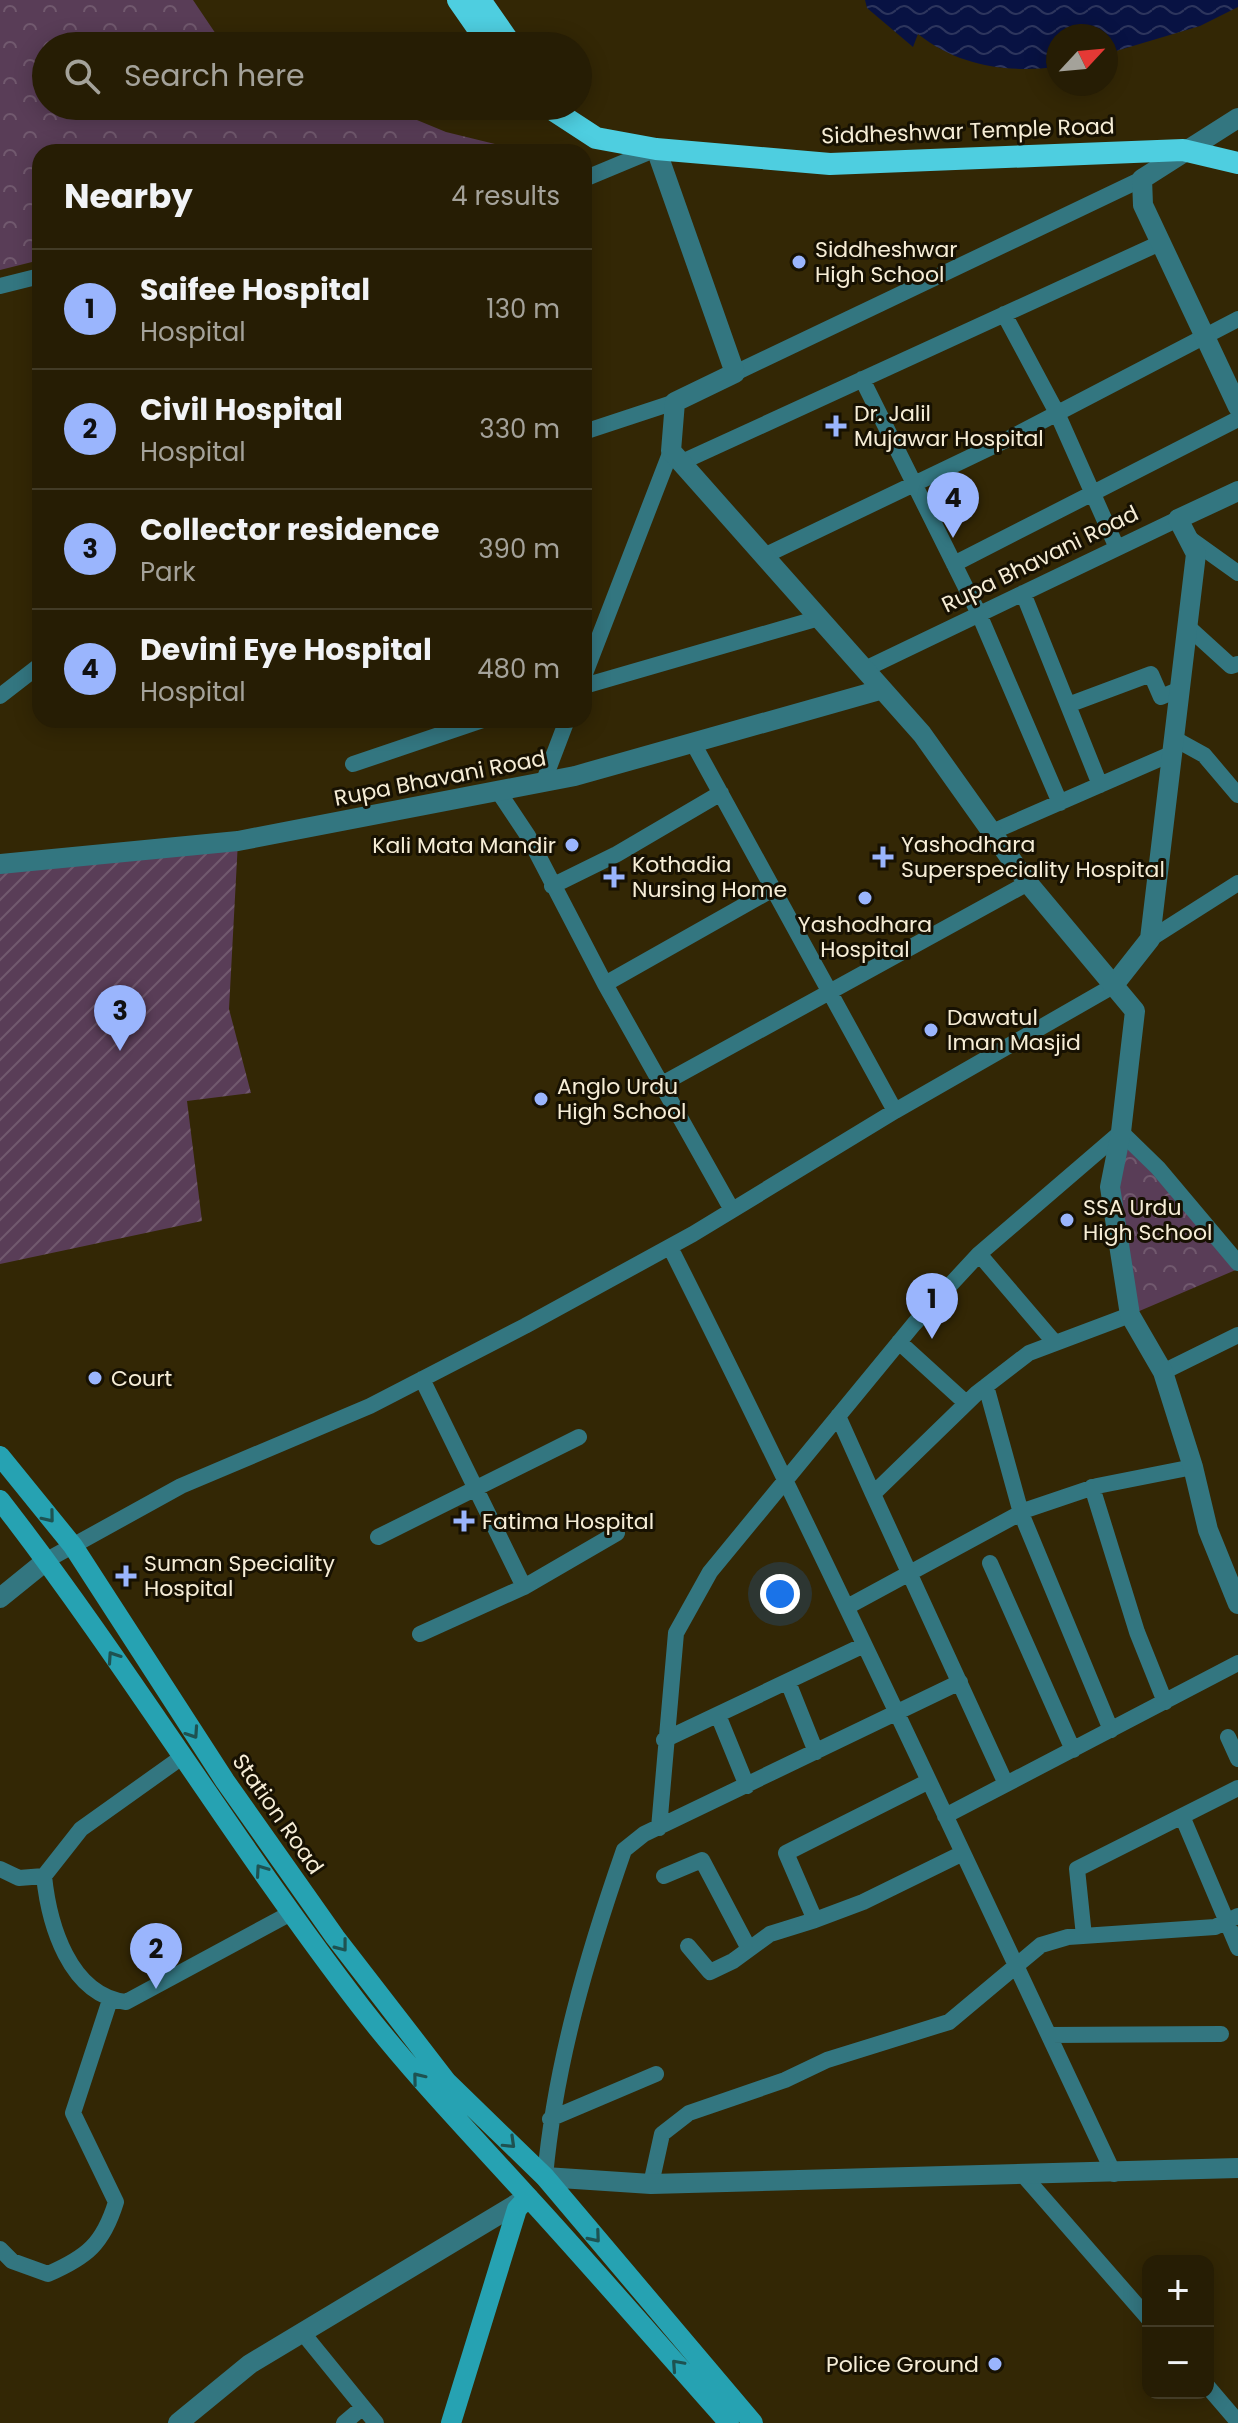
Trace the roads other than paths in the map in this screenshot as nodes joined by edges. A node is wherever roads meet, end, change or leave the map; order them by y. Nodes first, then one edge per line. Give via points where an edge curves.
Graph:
1 (458, 0) edge
2 (480, 0) edge
3 (480, 32) edge
4 (502, 32) edge
5 (1238, 118) edge
6 (570, 120) edge
7 (582, 120) edge
8 (600, 138) junction
9 (656, 149) junction
10 (1183, 150) junction
11 (1238, 163) edge
12 (592, 176) edge
13 (1142, 179) junction
14 (1160, 243) junction
15 (32, 278) edge
16 (0, 286) edge
17 (1004, 314) junction
18 (1238, 319) edge
19 (1205, 334) junction
20 (735, 373) junction
21 (862, 379) junction
22 (675, 402) junction
23 (1238, 407) edge
24 (1057, 413) junction
25 (1238, 419) edge
26 (592, 429) edge
27 (677, 457) junction
28 (914, 483) junction
29 (1238, 491) edge
30 (1094, 492) junction
31 (1181, 527) junction
32 (1117, 548) junction
33 (766, 555) junction
34 (954, 564) junction
35 (1238, 573) edge
36 (1023, 593) junction
37 (979, 614) junction
38 (819, 618) junction
39 (1187, 626) junction
40 (592, 657) edge
41 (1238, 664) edge
42 (863, 670) junction
43 (32, 671) edge
44 (592, 684) edge
45 (1180, 689) junction
46 (880, 690) junction
47 (0, 696) edge
48 (1068, 705) junction
49 (459, 728) edge
50 (564, 728) edge
51 (693, 743) junction
52 (1174, 746) junction
53 (353, 764) dead end
54 (543, 783) junction
55 (1100, 785) junction
56 (498, 791) junction
57 (721, 793) junction
58 (1238, 795) edge
59 (1060, 803) junction
60 (992, 832) junction
61 (0, 864) edge
62 (1028, 883) junction
63 (1238, 883) edge
64 (552, 886) junction
65 (773, 889) junction
66 (1150, 939) junction
67 (605, 984) junction
68 (1113, 986) junction
69 (830, 992) junction
70 (662, 1084) junction
71 (895, 1111) junction
72 (1121, 1132) junction
73 (732, 1210) junction
74 (670, 1247) junction
75 (979, 1254) junction
76 (1238, 1263) edge
77 (1130, 1315) junction
78 (1238, 1335) edge
79 (899, 1342) junction
80 (1055, 1343) junction
81 (1163, 1372) junction
82 (422, 1379) junction
83 (986, 1386) junction
84 (966, 1403) junction
85 (838, 1416) junction
86 (579, 1437) dead end
87 (0, 1456) edge
88 (1193, 1467) junction
89 (787, 1479) junction
90 (1092, 1487) junction
91 (476, 1489) junction
92 (873, 1494) junction
93 (0, 1500) edge
94 (1021, 1513) junction
95 (617, 1533) dead end
96 (378, 1537) dead end
97 (73, 1546) junction
98 (47, 1560) junction
99 (990, 1563) dead end
100 (910, 1573) junction
101 (524, 1587) junction
102 (0, 1598) edge
103 (1238, 1604) edge
104 (847, 1607) junction
105 (420, 1634) dead end
106 (862, 1646) junction
107 (1238, 1663) edge
108 (788, 1682) junction
109 (960, 1682) junction
110 (1165, 1702) junction
111 (896, 1714) junction
112 (718, 1715) junction
113 (1111, 1730) junction
114 (1228, 1737) dead end
115 (664, 1740) junction
116 (1073, 1750) junction
117 (816, 1752) junction
118 (182, 1757) junction
119 (1238, 1759) edge
120 (929, 1781) junction
121 (1006, 1784) junction
122 (747, 1786) junction
123 (1238, 1788) edge
124 (945, 1816) junction
125 (1182, 1816) junction
126 (659, 1828) junction
127 (963, 1853) junction
128 (0, 1869) edge
129 (44, 1876) junction
130 (664, 1876) dead end
131 (291, 1913) junction
132 (1232, 1919) edge
133 (815, 1920) junction
134 (1084, 1936) junction
135 (688, 1946) dead end
136 (1238, 1948) edge
137 (749, 1949) junction
138 (1017, 1968) junction
139 (110, 2000) junction
140 (1221, 2034) dead end
141 (1049, 2035) junction
142 (656, 2074) dead end
143 (550, 2119) junction
144 (1238, 2168) edge
145 (1114, 2174) junction
146 (1024, 2176) junction
147 (545, 2177) junction
148 (651, 2184) junction
149 (528, 2197) junction
150 (0, 2249) edge
151 (1142, 2311) edge
152 (302, 2332) junction
153 (1214, 2394) edge
154 (363, 2407) junction
155 (1238, 2422) edge
156 (178, 2423) edge
157 (344, 2423) edge
158 (376, 2423) edge
159 (451, 2423) edge
160 (729, 2423) edge
161 (753, 2423) edge

1 - 3 highway
2 - 4 highway
5 - 10 street
6 - 8 highway
7 - 8 highway
8 - 9 highway, Siddheshwar Temple Road
9 - 10 highway, Siddheshwar Temple Road via 830,164
9 - 12 street
9 - 20 street
10 - 11 highway, Siddheshwar Temple Road
10 - 13 street
13 - 14 street via 1143,205
13 - 20 street
14 - 17 street
14 - 19 street
15 - 16 street
17 - 21 street
17 - 24 street
18 - 19 street
19 - 23 street
19 - 24 street
20 - 22 street
21 - 27 street
21 - 28 street
22 - 26 street
22 - 27 street
24 - 28 street
24 - 30 street
25 - 30 street
27 - 33 street
27 - 40 street
28 - 33 street
28 - 34 street
29 - 31 street, Rupa Bhavani Road
30 - 32 street
30 - 34 street
31 - 32 street, Rupa Bhavani Road
31 - 35 street
31 - 39 street via 1196,554
32 - 36 street, Rupa Bhavani Road
33 - 38 street
34 - 37 street
36 - 37 street, Rupa Bhavani Road
36 - 48 street
37 - 42 street, Rupa Bhavani Road
37 - 59 street
38 - 42 street
38 - 44 street
39 - 41 street via 1231,666
39 - 45 street
42 - 46 street
43 - 47 street
45 - 48 street via 1161,697 1151,674
45 - 52 street
46 - 51 street, Rupa Bhavani Road
46 - 60 street via 922,734
48 - 55 street
49 - 53 street
50 - 54 street
51 - 54 street, Rupa Bhavani Road
51 - 57 street
52 - 55 street
52 - 58 street via 1204,755
52 - 66 street
54 - 56 street, Rupa Bhavani Road
55 - 59 street
56 - 61 street, Rupa Bhavani Road via 238,841
56 - 64 street
57 - 64 street
57 - 65 street
59 - 60 street
60 - 62 street
62 - 68 street
62 - 69 street
63 - 66 street
64 - 67 street
65 - 67 street
65 - 69 street
66 - 68 street
67 - 70 street
68 - 71 street
68 - 72 street via 1135,1011
69 - 70 street
69 - 71 street
70 - 73 street
71 - 73 street
72 - 75 street
72 - 76 street
72 - 77 street via 1110,1187
73 - 74 street
74 - 82 street
74 - 89 street
75 - 79 street
75 - 80 street
77 - 80 street
77 - 81 street
78 - 81 street
79 - 84 street
79 - 85 street
80 - 83 street via 1029,1353
81 - 88 street
82 - 91 street
82 - 97 street via 181,1486
83 - 84 street
83 - 94 street
84 - 92 street
85 - 89 street
85 - 92 street
86 - 91 street
87 -> 97 main road, Station Road
88 - 90 street
88 - 103 street via 1208,1530
89 - 104 street
89 - 115 street via 710,1572 676,1633
90 - 94 street
90 - 110 street via 1137,1632
91 - 96 street
91 - 101 street
92 - 100 street
93 - 98 main road
94 - 100 street
94 - 113 street
95 - 101 street
97 - 98 street
97 -> 147 main road, Station Road via 200,1743 335,1937 447,2082
98 - 102 street
118 -> 98 main road
99 - 116 street
100 - 104 street
100 - 109 street
101 - 105 street
104 - 106 street
106 - 108 street
106 - 111 street
107 - 110 street
108 - 112 street
108 - 117 street
109 - 111 street
109 - 121 street
110 - 113 street
111 - 117 street
111 - 120 street
112 - 115 street
112 - 122 street
113 - 116 street
114 - 119 street
115 - 126 street
116 - 121 street
117 - 122 street
118 - 129 street via 81,1829
131 -> 118 main road
120 - 124 street
120 - 133 street via 786,1853
121 - 124 street
122 - 126 street
123 - 125 street
124 - 127 street
125 - 132 street
125 - 134 street via 1077,1869
126 - 143 street via 624,1850 572,2020
127 - 133 street
127 - 138 street
128 - 129 street via 19,1878
129 - 139 street via 48,1912 60,1944 82,1977
130 - 137 street via 702,1860
131 - 139 street via 126,2002
149 -> 131 main road via 438,2102
132 - 134 street via 1215,1927
132 - 136 street
133 - 137 street via 770,1934
134 - 138 street via 1041,1945
135 - 137 street via 710,1972
138 - 141 street
138 - 148 street via 949,2022 827,2060 689,2113 662,2134
139 - 150 street via 73,2113 116,2202 107,2230 80,2260 48,2274 12,2261
140 - 141 street
141 - 145 street
142 - 143 street
143 - 147 street
144 - 145 street
145 - 146 street
146 - 148 street
146 - 151 street
147 - 148 street
147 -> 161 main road, Station Road
149 - 152 street
149 - 159 main road via 517,2209
160 -> 149 main road
152 - 154 street
152 - 156 street via 250,2364
153 - 155 street
154 - 157 street
154 - 158 street

